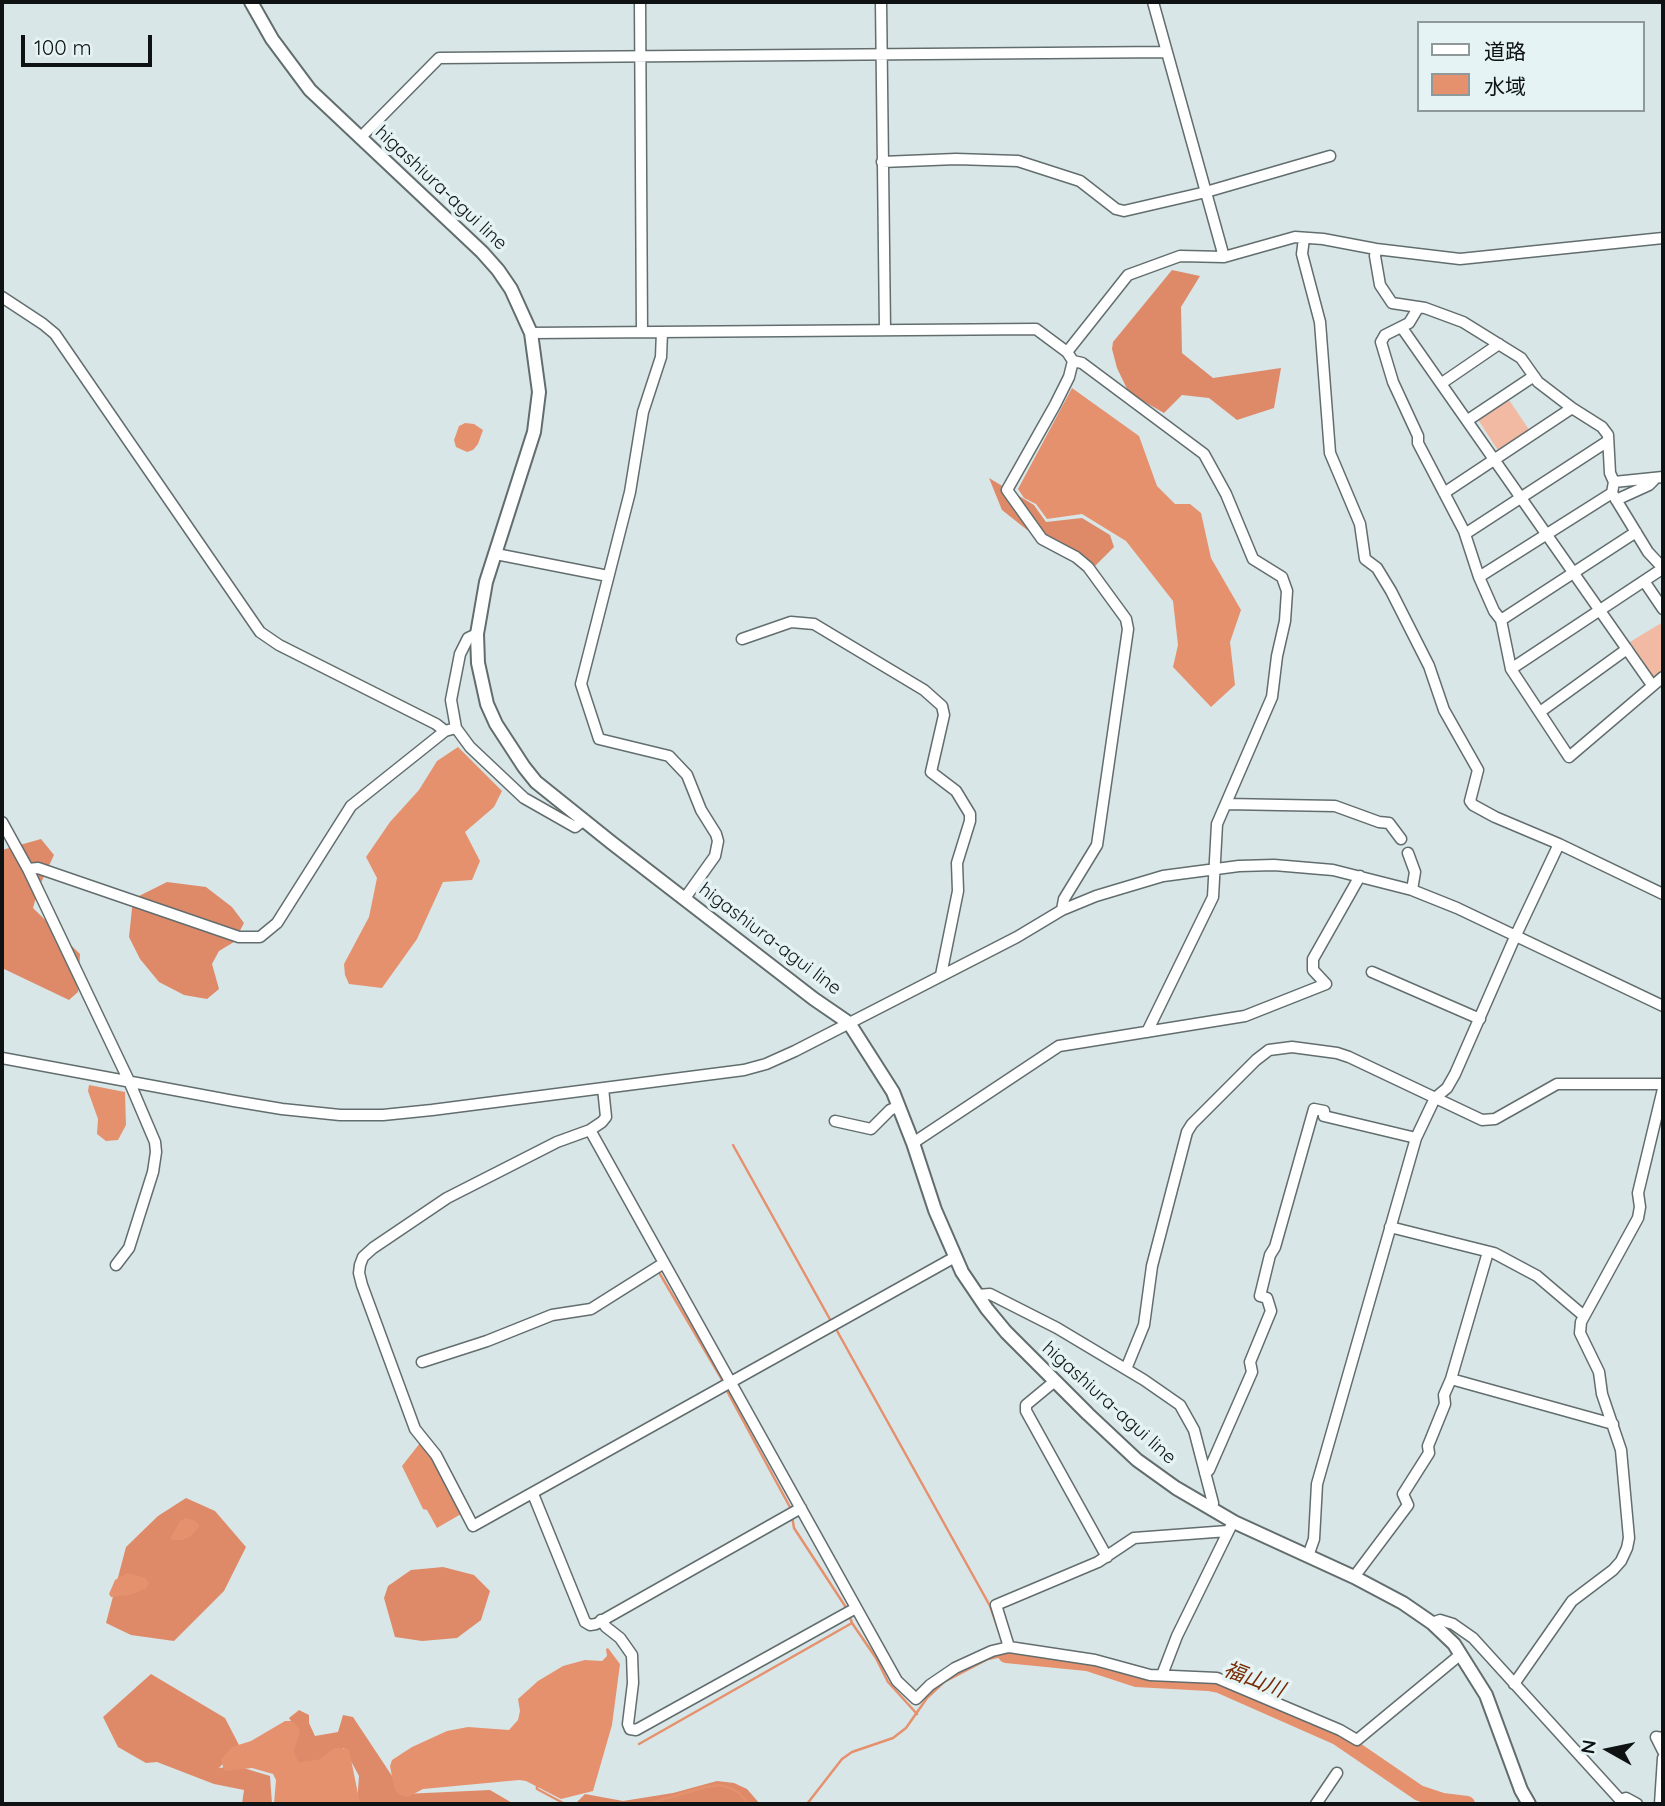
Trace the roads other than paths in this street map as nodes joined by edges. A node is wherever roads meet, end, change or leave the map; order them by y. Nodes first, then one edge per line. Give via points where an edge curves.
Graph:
1 (251, 2) edge
2 (640, 2) edge
3 (881, 2) edge
4 (1153, 2) edge
5 (1167, 52) junction
6 (881, 55) junction
7 (640, 57) junction
8 (360, 138) junction
9 (1330, 156) dead end
10 (882, 162) junction
11 (1206, 192) junction
12 (1304, 237) junction
13 (1663, 238) edge
14 (1376, 249) junction
15 (1224, 257) junction
16 (2, 298) edge
17 (1418, 308) junction
18 (1402, 328) junction
19 (885, 330) junction
20 (642, 332) junction
21 (662, 332) junction
22 (531, 333) junction
23 (1499, 344) junction
24 (1070, 357) junction
25 (1534, 376) junction
26 (1442, 383) junction
27 (1573, 408) junction
28 (1468, 421) junction
29 (1608, 441) junction
30 (1494, 459) junction
31 (1658, 479) edge
32 (1614, 491) junction
33 (1444, 493) junction
34 (1521, 497) junction
35 (1636, 532) junction
36 (1465, 534) junction
37 (1547, 534) junction
38 (496, 554) junction
39 (1663, 568) edge
40 (1574, 573) junction
41 (608, 576) junction
42 (1479, 577) junction
43 (1644, 581) junction
44 (1663, 609) edge
45 (1599, 610) junction
46 (1501, 620) junction
47 (477, 634) junction
48 (742, 639) dead end
49 (1627, 649) junction
50 (1511, 669) junction
51 (1663, 677) edge
52 (1652, 685) junction
53 (1540, 712) junction
54 (456, 729) junction
55 (445, 731) junction
56 (1226, 804) junction
57 (584, 820) junction
58 (2, 822) edge
59 (1401, 839) dead end
60 (1559, 844) junction
61 (1408, 853) dead end
62 (28, 869) junction
63 (1213, 869) junction
64 (1360, 876) junction
65 (1412, 890) junction
66 (1663, 894) edge
67 (685, 898) junction
68 (1062, 910) junction
69 (1515, 937) junction
70 (1372, 972) dead end
71 (941, 975) junction
72 (1663, 1006) edge
73 (1480, 1019) junction
74 (849, 1023) junction
75 (1147, 1032) junction
76 (2, 1059) edge
77 (128, 1081) junction
78 (1663, 1086) edge
79 (603, 1088) junction
80 (1435, 1098) junction
81 (899, 1106) junction
82 (835, 1121) dead end
83 (590, 1130) junction
84 (1416, 1138) junction
85 (913, 1143) junction
86 (1390, 1227) junction
87 (1488, 1252) junction
88 (955, 1257) junction
89 (664, 1263) junction
90 (116, 1265) dead end
91 (977, 1295) junction
92 (1584, 1316) junction
93 (422, 1363) dead end
94 (1126, 1369) junction
95 (1451, 1379) junction
96 (1055, 1381) junction
97 (732, 1384) junction
98 (1612, 1424) junction
99 (1205, 1473) junction
100 (533, 1494) junction
101 (801, 1508) junction
102 (1212, 1510) junction
103 (1231, 1527) junction
104 (1308, 1556) junction
105 (1107, 1557) junction
106 (1354, 1577) junction
107 (856, 1608) junction
108 (600, 1620) junction
109 (1432, 1623) junction
110 (1009, 1647) junction
111 (1461, 1654) junction
112 (1162, 1675) junction
113 (1514, 1684) junction
114 (1663, 1738) edge
115 (1663, 1751) edge
116 (1663, 1758) edge
117 (1337, 1773) dead end
118 (1622, 1802) edge
119 (1660, 1803) edge
120 (1316, 1804) edge
121 (1530, 1804) edge
122 (1637, 1804) edge
123 (1647, 1804) edge

1 - 8 main road, higashiura-agui line via 296,73
2 - 7 street
3 - 6 street
4 - 5 street
5 - 6 street
5 - 11 street
6 - 7 street
6 - 10 street
7 - 8 street via 439,58
7 - 20 street
8 - 22 main road, higashiura-agui line via 498,270
9 - 11 street
10 - 11 street via 1018,161 1080,181 1119,211
10 - 19 street
11 - 15 street
12 - 14 street
12 - 15 street
12 - 60 street via 1302,254 1320,321 1330,453 1360,524 1365,559 1377,568 1391,591 1429,666 1444,710 1478,770 1469,801
13 - 14 street via 1461,259
14 - 17 street via 1380,285 1389,300
15 - 24 street via 1180,256 1128,275
16 - 55 street via 55,334 260,632
17 - 18 street
17 - 23 street via 1464,322
18 - 26 street
18 - 33 street via 1385,335 1381,342 1418,443
19 - 21 street
19 - 24 street via 1036,329
20 - 21 street
20 - 22 street
21 - 41 street via 661,356 643,412 630,492
22 - 38 main road, higashiura-agui line via 538,373 537,413
23 - 25 street via 1521,358
23 - 26 street
24 - 56 street via 1204,454 1253,559 1284,582 1285,621 1272,697
24 - 68 street via 1069,377 1007,490 1039,537 1087,567 1126,619 1128,629 1097,845
25 - 27 street
25 - 28 street
26 - 28 street
27 - 29 street via 1602,427
27 - 30 street
28 - 30 street
29 - 32 street
29 - 34 street
30 - 33 street
30 - 34 street
31 - 32 street
31 - 32 street via 1642,478
32 - 35 street
32 - 37 street
33 - 36 street
34 - 36 street
34 - 37 street
35 - 39 street
35 - 40 street
36 - 42 street
37 - 40 street
37 - 42 street
38 - 41 street
38 - 47 main road, higashiura-agui line
39 - 43 street
40 - 45 street
40 - 46 street
41 - 67 street via 582,678 583,690 599,739 670,756 687,775 716,834 715,856
42 - 46 street
43 - 44 street
43 - 45 street
45 - 49 street
45 - 50 street
46 - 50 street
47 - 54 street via 468,638 460,654 451,700
47 - 57 main road, higashiura-agui line via 482,683 496,724 536,782
48 - 71 street via 791,622 814,624 924,690 942,706 931,772 956,791 971,821 957,863 957,901
49 - 52 street
49 - 53 street
50 - 53 street
51 - 52 street
52 - 53 street via 1569,757
54 - 55 street
54 - 57 street via 524,799 575,827
55 - 62 street via 351,806 276,923 260,937 239,937
56 - 59 street via 1346,808 1389,823
56 - 63 street via 1217,824
57 - 67 main road, higashiura-agui line
58 - 62 street
60 - 66 street
60 - 69 street
61 - 65 street via 1415,872
62 - 77 street
63 - 64 street via 1275,865
63 - 68 street via 1163,876
63 - 75 street via 1213,897
64 - 65 street
64 - 75 street via 1313,959 1312,970 1326,984 1245,1016
65 - 69 street
67 - 74 main road, higashiura-agui line
68 - 71 street
69 - 72 street
69 - 73 street
70 - 73 street
71 - 74 street
73 - 80 street via 1455,1074
74 - 79 street via 766,1064 744,1070
74 - 81 main road, higashiura-agui line
75 - 85 street via 1059,1046
76 - 77 street
77 - 79 street via 340,1115 432,1110
77 - 90 street via 155,1142 155,1163 129,1248
78 - 80 street via 1557,1084 1486,1120
78 - 92 street via 1638,1193 1638,1218
79 - 83 street via 606,1117
80 - 84 street
80 - 94 street via 1337,1053 1281,1047 1256,1060 1187,1132 1152,1266 1144,1325
81 - 82 street via 871,1129
81 - 85 main road, higashiura-agui line
83 - 89 street
83 - 100 street via 447,1198 373,1248 360,1265 367,1298 415,1429 436,1455 473,1526
84 - 86 street
84 - 99 street via 1324,1116 1324,1111 1314,1109 1260,1296 1267,1298 1271,1311 1250,1362 1252,1372
85 - 88 main road, higashiura-agui line
86 - 87 street
86 - 104 street via 1317,1484 1314,1539
87 - 92 street via 1536,1276
87 - 95 street
88 - 91 main road, higashiura-agui line
88 - 97 street
89 - 93 street via 591,1309 552,1315
89 - 97 street
91 - 94 street via 990,1294
91 - 96 main road, higashiura-agui line
92 - 98 street via 1580,1333 1599,1372
94 - 99 street via 1185,1412
95 - 98 street
95 - 106 street via 1429,1453 1403,1494 1408,1505
96 - 102 main road, higashiura-agui line via 1137,1460
96 - 105 street via 1026,1405 1026,1411
97 - 100 street
97 - 101 street
98 - 113 street via 1624,1465 1627,1548 1613,1570 1572,1601
99 - 102 street
100 - 108 street via 585,1622 590,1625
101 - 107 street
101 - 108 street
102 - 103 main road, higashiura-agui line
103 - 104 main road, higashiura-agui line
103 - 105 street via 1135,1538
103 - 112 street
104 - 106 main road, higashiura-agui line
105 - 110 street via 996,1605
106 - 109 main road, higashiura-agui line
107 - 108 street via 633,1730 628,1724 632,1655
107 - 110 street via 897,1681 916,1699 955,1668
109 - 111 main road, higashiura-agui line
109 - 113 street via 1453,1624 1472,1636
110 - 112 street
111 - 112 street via 1357,1740 1217,1678
111 - 121 main road, higashiura-agui line via 1486,1695
113 - 118 street
114 - 115 street via 1656,1737
116 - 119 street
117 - 120 street
118 - 122 street via 1626,1798
119 - 123 street

